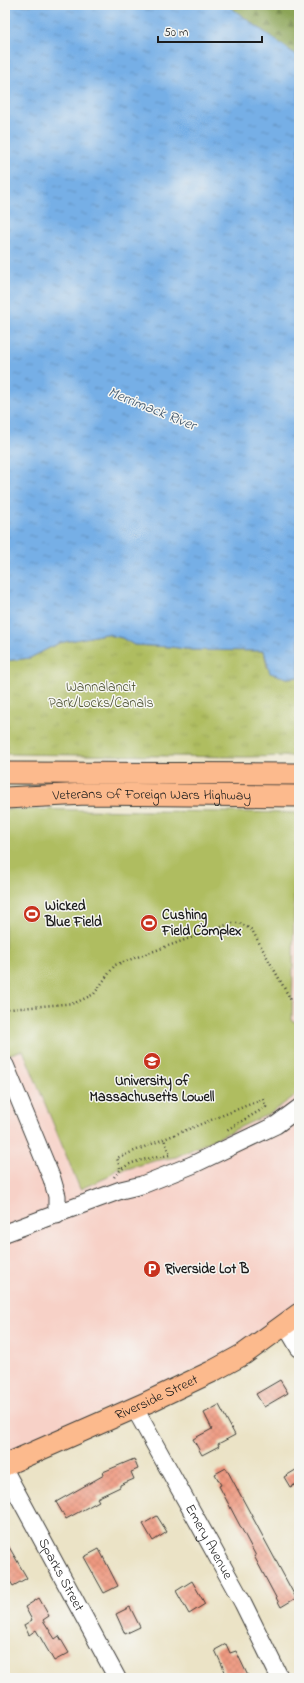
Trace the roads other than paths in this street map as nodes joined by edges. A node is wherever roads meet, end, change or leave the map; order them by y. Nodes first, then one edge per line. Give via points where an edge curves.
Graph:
1 (5, 773) edge
2 (299, 774) edge
3 (299, 796) edge
4 (5, 798) edge
5 (5, 1065) edge
6 (299, 1108) edge
7 (57, 1215) junction
8 (5, 1233) edge
9 (292, 1319) edge
10 (299, 1348) edge
11 (134, 1407) junction
12 (5, 1464) edge
13 (5, 1471) edge
14 (117, 1678) edge
15 (280, 1678) edge

1 - 2 main road, Veterans Of Foreign Wars Highway
3 - 4 main road, Veterans Of Foreign Wars Highway via 86,794
5 - 7 street via 52,1179 57,1196
6 - 7 street via 276,1124 192,1165
7 - 8 street
9 - 10 street
9 - 11 main road, Riverside Street via 244,1354
11 - 12 main road, Riverside Street
11 - 15 street, Emery Avenue via 243,1603
13 - 14 street, Sparks Street

